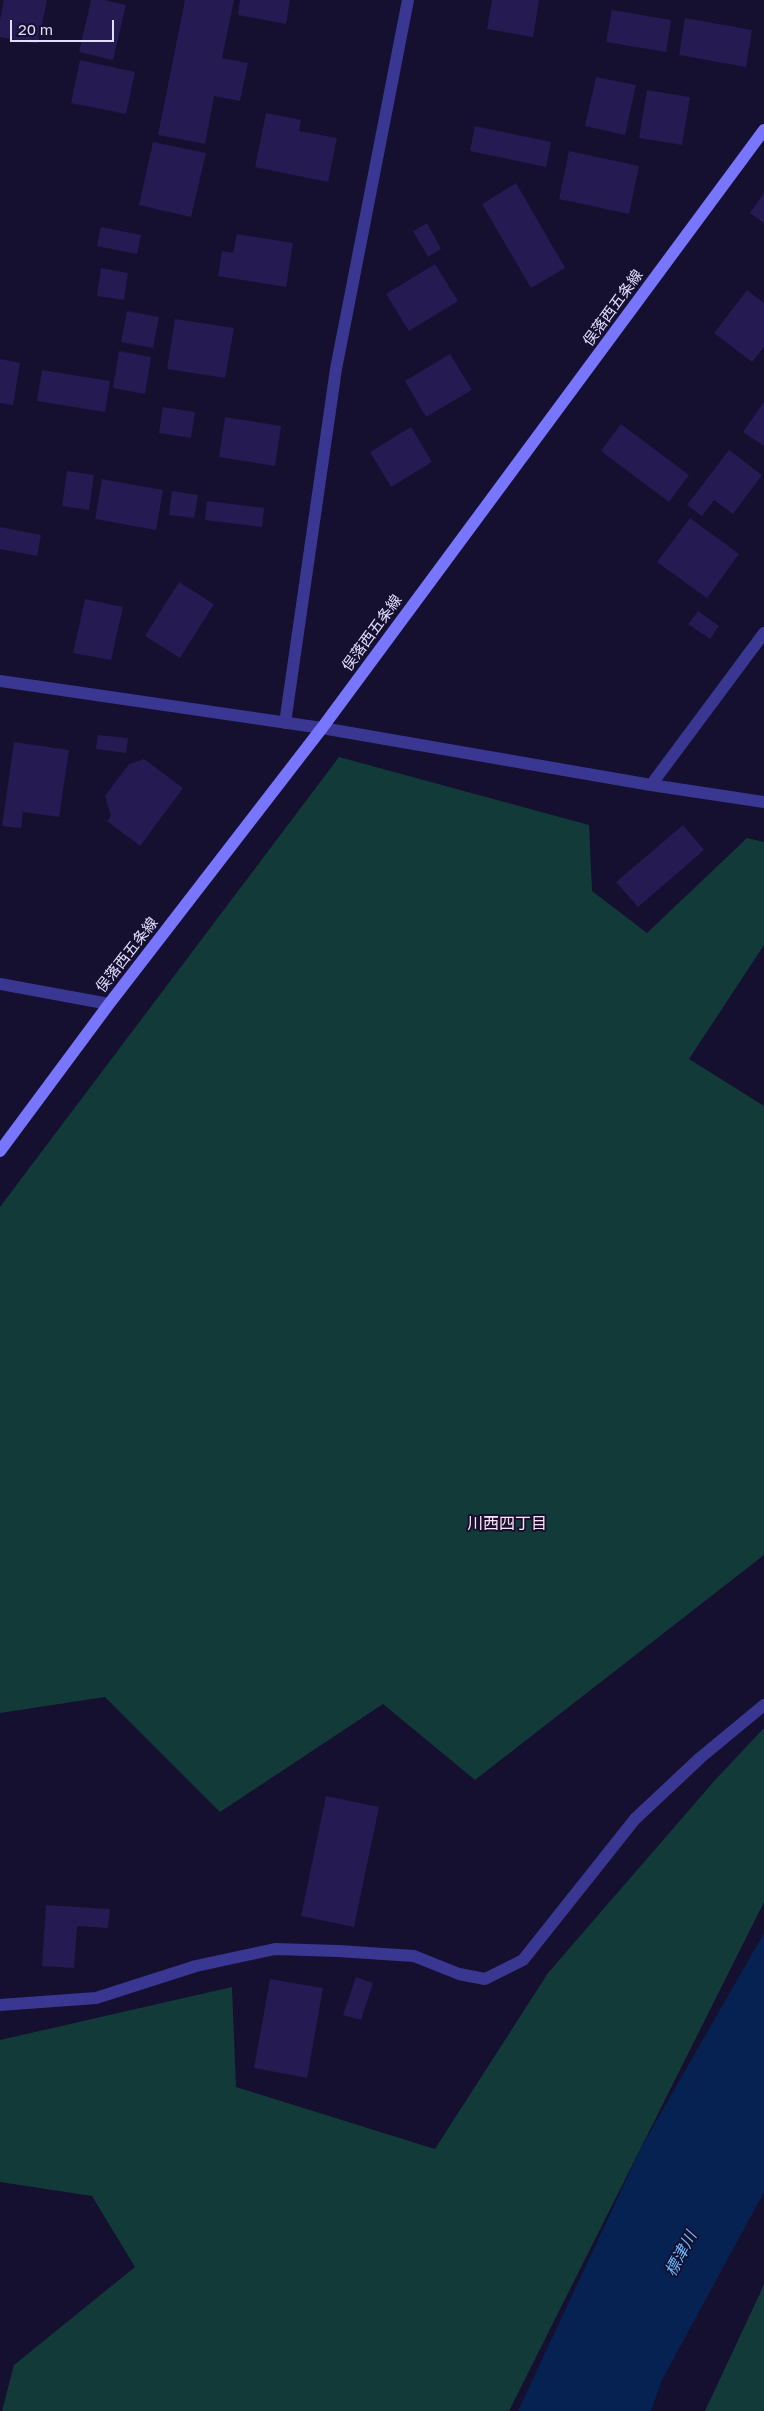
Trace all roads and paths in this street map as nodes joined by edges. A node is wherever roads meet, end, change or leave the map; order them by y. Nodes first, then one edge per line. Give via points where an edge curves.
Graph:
1 (408, 0) edge
2 (764, 130) edge
3 (764, 633) edge
4 (0, 681) edge
5 (285, 723) junction
6 (322, 728) junction
7 (651, 785) junction
8 (764, 802) edge
9 (0, 984) edge
10 (109, 1004) junction
11 (0, 1151) edge
12 (764, 1706) edge
13 (0, 2005) edge

1 - 5 street via 336,369
2 - 6 main road, 俣落西五条線
3 - 7 street
4 - 5 street
5 - 6 street
6 - 7 street
6 - 10 main road, 俣落西五条線
7 - 8 street
9 - 10 street
10 - 11 main road, 俣落西五条線
12 - 13 street via 700,1758 635,1819 523,1960 485,1979 458,1974 414,1956 276,1949 196,1966 96,1998

